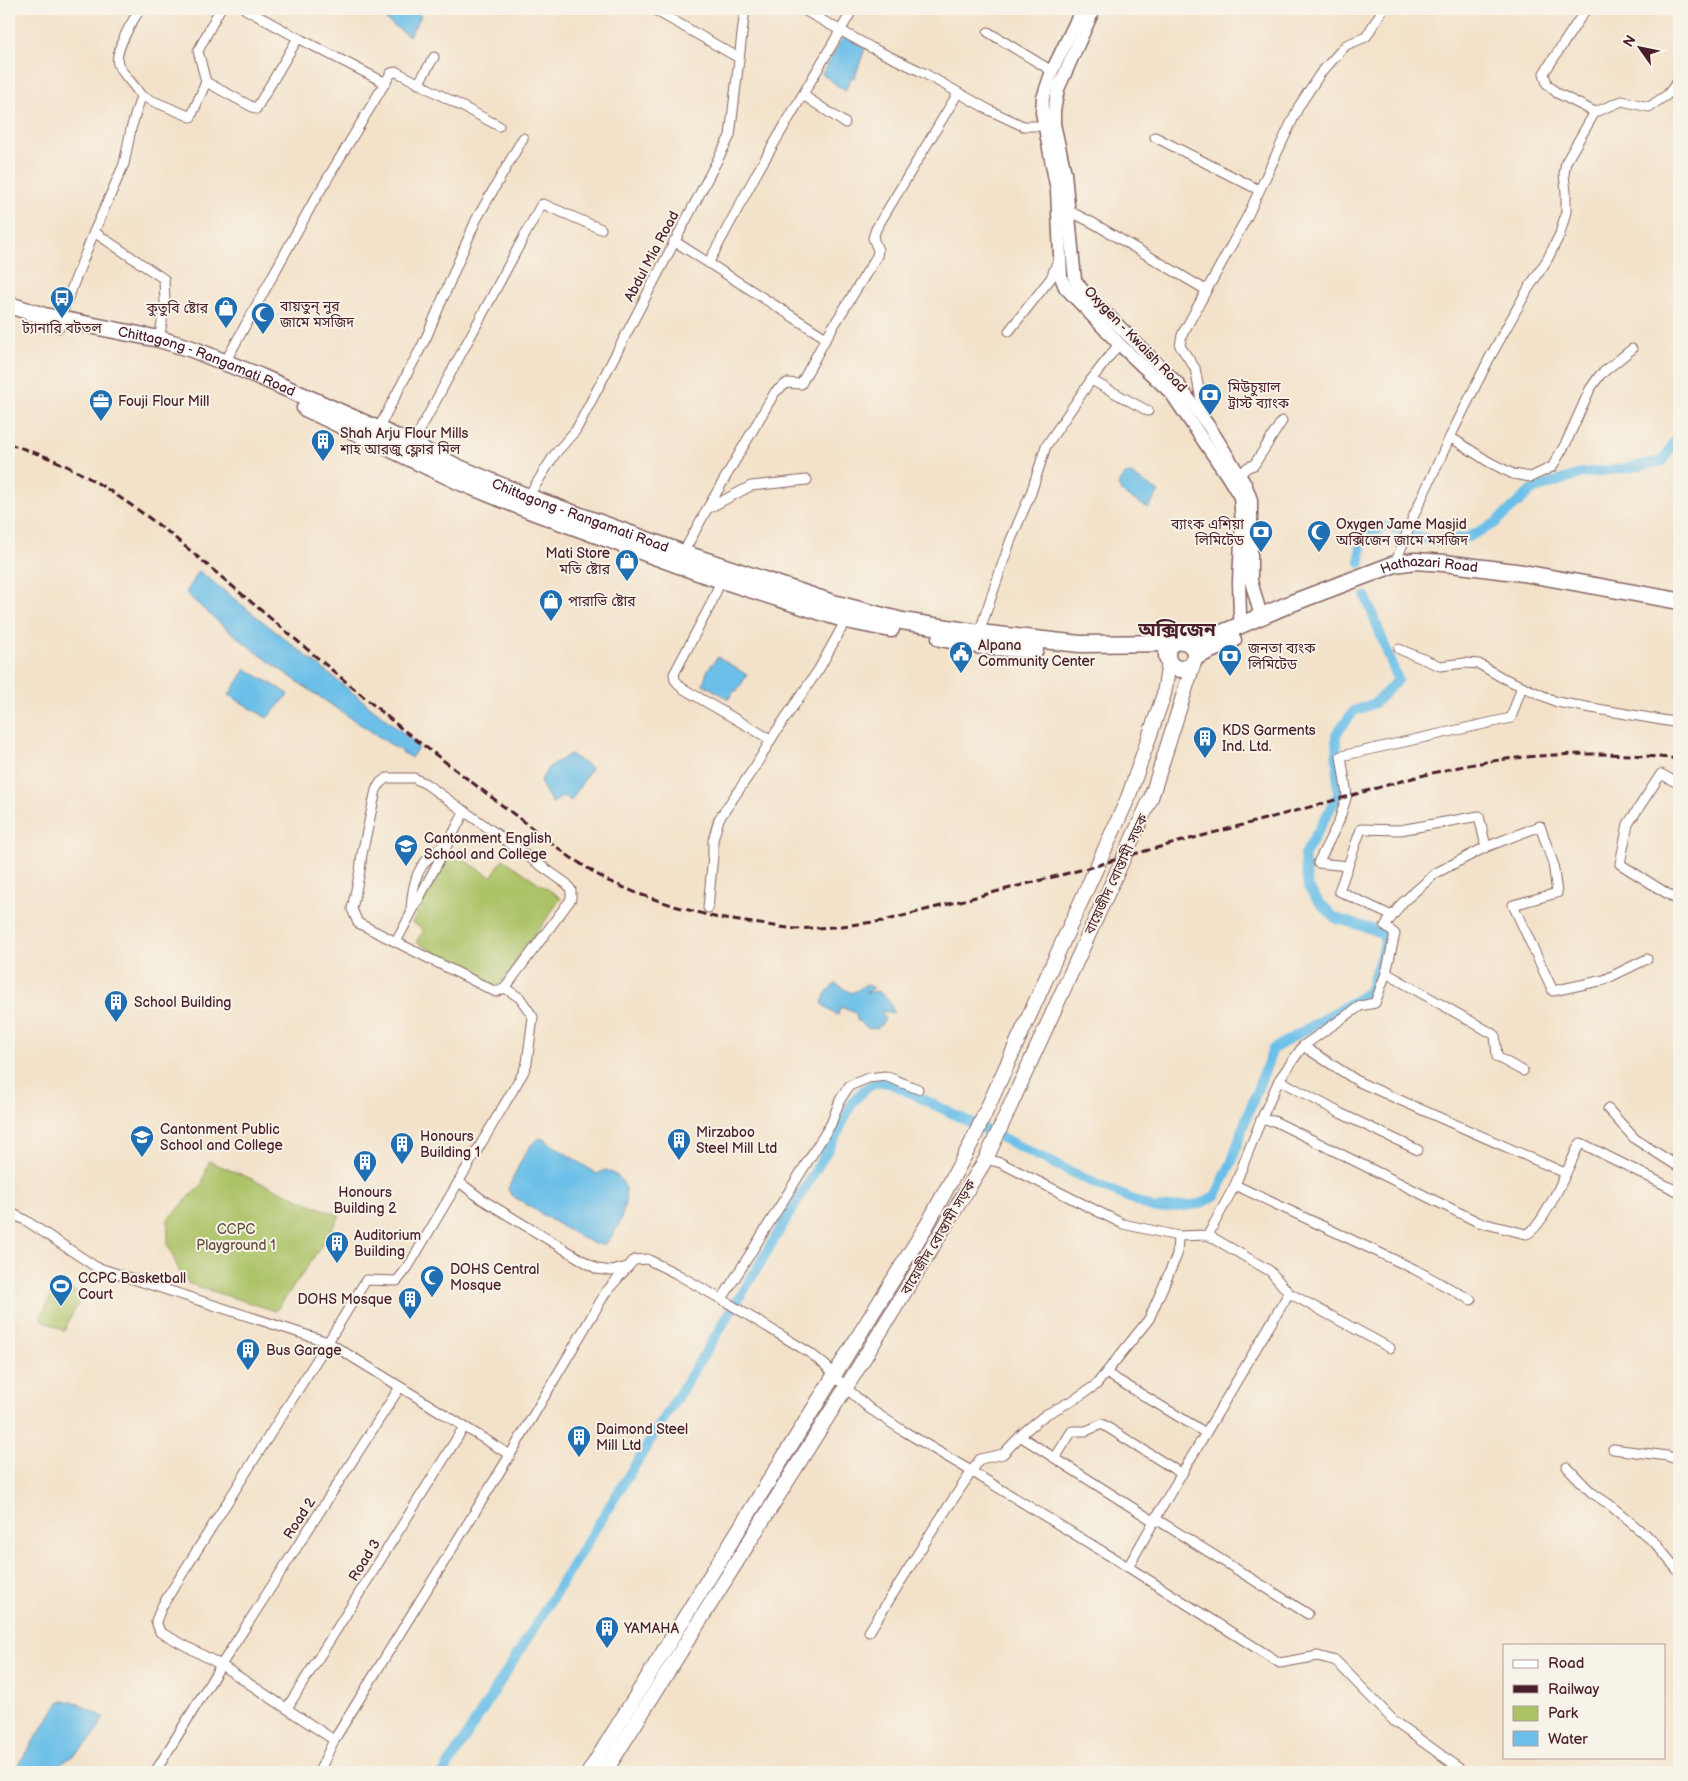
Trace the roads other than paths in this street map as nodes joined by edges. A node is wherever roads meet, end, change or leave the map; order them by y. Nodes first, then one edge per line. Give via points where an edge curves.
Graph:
1 (140, 9) edge
2 (220, 9) edge
3 (245, 9) edge
4 (652, 9) edge
5 (746, 9) edge
6 (802, 9) edge
7 (853, 9) edge
8 (1082, 9) edge
9 (1094, 9) edge
10 (1383, 9) edge
11 (1586, 9) edge
12 (841, 31) junction
13 (988, 32) dead end
14 (298, 38) junction
15 (434, 57) dead end
16 (740, 58) junction
17 (1052, 72) junction
18 (1679, 80) edge
19 (206, 82) junction
20 (386, 83) junction
21 (418, 84) junction
22 (958, 93) junction
23 (803, 95) junction
24 (141, 96) junction
25 (1595, 112) junction
26 (845, 123) dead end
27 (499, 126) dead end
28 (1044, 126) junction
29 (1155, 137) dead end
30 (523, 138) dead end
31 (1259, 190) junction
32 (1069, 211) junction
33 (601, 229) dead end
34 (94, 232) junction
35 (674, 241) junction
36 (1060, 254) junction
37 (709, 262) junction
38 (1206, 290) junction
39 (9, 306) edge
40 (9, 315) edge
41 (59, 323) junction
42 (1010, 331) dead end
43 (826, 338) junction
44 (158, 342) junction
45 (1119, 344) junction
46 (1632, 349) dead end
47 (224, 365) junction
48 (1091, 380) junction
49 (1148, 411) dead end
50 (1200, 414) junction
51 (1282, 421) dead end
52 (375, 434) junction
53 (1450, 437) junction
54 (412, 445) junction
55 (1239, 475) junction
56 (807, 480) dead end
57 (528, 497) junction
58 (706, 509) junction
59 (683, 553) junction
60 (1395, 564) junction
61 (721, 580) junction
62 (1679, 601) edge
63 (1679, 610) edge
64 (1261, 616) junction
65 (846, 620) junction
66 (1242, 625) junction
67 (979, 633) junction
68 (1399, 649) dead end
69 (1169, 653) junction
70 (1193, 654) junction
71 (1522, 686) junction
72 (1679, 723) edge
73 (770, 739) junction
74 (1679, 784) edge
75 (465, 811) junction
76 (1486, 847) junction
77 (1348, 866) junction
78 (1679, 901) edge
79 (708, 908) dead end
80 (1392, 916) junction
81 (396, 942) junction
82 (1647, 959) dead end
83 (1386, 973) junction
84 (505, 988) junction
85 (1303, 1046) junction
86 (1524, 1071) dead end
87 (1280, 1080) junction
88 (918, 1089) dead end
89 (1608, 1109) dead end
90 (1261, 1120) junction
91 (1418, 1150) dead end
92 (987, 1155) junction
93 (1679, 1167) edge
94 (1565, 1173) junction
95 (459, 1182) junction
96 (1234, 1185) junction
97 (1679, 1192) edge
98 (9, 1212) edge
99 (1208, 1235) junction
100 (1178, 1236) junction
101 (627, 1267) junction
102 (1290, 1293) junction
103 (1471, 1300) dead end
104 (725, 1301) junction
105 (328, 1342) junction
106 (1390, 1348) dead end
107 (1106, 1374) junction
108 (834, 1376) junction
109 (400, 1387) junction
110 (846, 1388) junction
111 (464, 1427) junction
112 (1206, 1433) junction
113 (1020, 1436) junction
114 (1613, 1448) dead end
115 (510, 1455) junction
116 (1055, 1458) junction
117 (1679, 1460) edge
118 (1567, 1467) dead end
119 (971, 1471) junction
120 (1182, 1474) junction
121 (1156, 1521) junction
122 (1128, 1567) junction
123 (1679, 1572) edge
124 (1308, 1614) dead end
125 (870, 1632) dead end
126 (222, 1665) junction
127 (287, 1708) junction
128 (334, 1740) junction
129 (155, 1772) edge
130 (319, 1772) edge
131 (589, 1772) edge
132 (605, 1772) edge
133 (1465, 1772) edge

1 - 24 street via 119,50 118,63
2 - 19 street via 198,51
3 - 14 street
4 - 16 street
5 - 16 street, Abdul Mia Road
6 - 12 street
7 - 12 street
8 - 17 main road, Oxygen - Kwaish Road
9 - 32 main road, Oxygen - Kwaish Road via 1058,89 1054,111
10 - 31 street via 1366,37 1346,45 1320,74 1299,106
11 - 25 street via 1544,73 1547,84 1557,93
12 - 22 street
12 - 23 street
13 - 17 street
14 - 19 street via 256,109
14 - 20 street
15 - 21 street
16 - 35 street, Abdul Mia Road via 730,136
17 - 28 main road, Oxygen - Kwaish Road via 1043,98
18 - 25 street via 1667,95 1649,107 1622,101
19 - 24 street via 191,116
20 - 21 street via 393,72
20 - 47 street via 311,206
21 - 27 street
22 - 28 street via 1023,126
22 - 43 street via 876,229 873,238 877,256
23 - 26 street
23 - 37 street
24 - 34 street via 124,164
25 - 53 street via 1566,162 1566,212 1560,234 1489,359
28 - 36 main road, Oxygen - Kwaish Road via 1057,190
29 - 31 street
30 - 52 street via 476,220 426,338
31 - 38 street
32 - 38 street
32 - 50 main road, Oxygen - Kwaish Road via 1073,273 1079,286 1177,383
33 - 54 street via 540,205
34 - 41 street
34 - 44 street via 164,279 165,303
35 - 37 street
35 - 57 street, Abdul Mia Road via 576,430 555,454
36 - 42 street via 1051,278
36 - 45 main road, Oxygen - Kwaish Road via 1065,287
37 - 43 street
38 - 50 street via 1182,335 1180,346 1195,368
39 - 41 highway, Chittagong - Rangamati Road
40 - 41 highway, Chittagong - Rangamati Road
41 - 44 highway, Chittagong - Rangamati Road
43 - 58 street via 801,384 788,383 775,392
44 - 47 highway, Chittagong - Rangamati Road
45 - 48 street
45 - 66 main road, Oxygen - Kwaish Road via 1171,393 1240,497 1242,522 1238,581
46 - 53 street via 1600,375 1590,389 1552,467 1531,477 1513,474
47 - 52 highway, Chittagong - Rangamati Road
48 - 49 street
48 - 67 street via 1046,446 1032,493 1010,542
50 - 55 main road, Oxygen - Kwaish Road
51 - 55 street via 1254,465
52 - 54 highway, Chittagong - Rangamati Road
52 - 61 highway, Chittagong - Rangamati Road via 458,481
53 - 60 street
54 - 57 highway, Chittagong - Rangamati Road
55 - 64 main road, Oxygen - Kwaish Road via 1251,500 1251,581
56 - 58 street via 751,486
57 - 59 highway, Chittagong - Rangamati Road
58 - 59 street
59 - 67 highway, Chittagong - Rangamati Road via 833,603 902,621
60 - 62 highway, Hathazari Road via 1415,561 1453,564
60 - 64 highway, Hathazari Road
61 - 65 highway, Chittagong - Rangamati Road
61 - 73 street via 674,674 675,680 682,688
63 - 70 highway, Hathazari Road via 1467,576 1413,571 1349,590
64 - 66 highway, Hathazari Road
65 - 69 highway, Chittagong - Rangamati Road via 982,646 1092,654
65 - 73 street via 819,669
66 - 70 highway, Hathazari Road via 1213,637
67 - 69 highway, Chittagong - Rangamati Road
68 - 71 street via 1440,666 1479,664
69 - 70 highway via 1181,640
69 - 70 highway via 1175,668 1182,669 1189,667
69 - 108 main road, বায়েজীদ বোস্তামী সড়ক via 1164,694 1128,798 972,1142 927,1225
70 - 92 main road, বায়েজীদ বোস্তামী সড়ক via 1151,798
71 - 72 street via 1557,702
71 - 77 street via 1512,718 1341,756 1347,795 1339,821 1318,863
73 - 79 street via 719,819 713,840
74 - 78 street via 1661,774 1628,824 1620,864
75 - 81 street
75 - 81 street via 414,778 387,778 376,790 352,909 358,922
75 - 84 street via 571,890 570,899
76 - 77 street via 1479,816 1400,830 1361,829
76 - 80 street via 1436,873
76 - 82 street via 1540,826 1552,863 1556,893 1513,905 1553,991 1604,980
77 - 80 street via 1339,891
80 - 83 street via 1385,926 1395,934
81 - 84 street via 493,992
83 - 85 street via 1375,1003 1360,1006
83 - 86 street via 1495,1035 1497,1057
84 - 95 street via 520,998 533,1017 527,1064
85 - 87 street
85 - 94 street via 1359,1082
87 - 90 street
87 - 91 street
88 - 104 street via 885,1076 868,1078 849,1086 831,1124
89 - 93 street via 1635,1139
90 - 94 street via 1274,1121 1478,1222 1526,1234 1531,1233 1542,1220
90 - 96 street
92 - 100 street via 1123,1224
92 - 110 main road, বায়েজীদ বোস্তামী সড়ক
94 - 97 street via 1578,1144 1583,1144
95 - 101 street via 597,1269 612,1271
95 - 105 street via 396,1282 366,1280
96 - 99 street
96 - 103 street via 1414,1269
98 - 105 street via 96,1267
99 - 100 street
99 - 102 street via 1270,1271
100 - 107 street via 1176,1255 1149,1318
101 - 104 street via 634,1260 647,1259
101 - 115 street via 606,1292
102 - 106 street
102 - 112 street
104 - 108 street via 810,1353
105 - 109 street
105 - 126 street via 162,1606 156,1621 160,1632
107 - 112 street
107 - 113 street via 1096,1385 1045,1415
108 - 110 street
108 - 131 main road, বায়েজীদ বোস্তামী সড়ক
109 - 111 street
109 - 126 street, Road 2
110 - 119 street via 870,1409
110 - 132 main road, বায়েজীদ বোস্তামী সড়ক
111 - 115 street
111 - 127 street, Road 3
112 - 120 street
113 - 116 street
113 - 119 street via 1003,1454 980,1459
114 - 117 street
115 - 128 street
116 - 120 street via 1072,1431 1086,1431 1102,1424
116 - 121 street
118 - 123 street via 1655,1544
119 - 122 street
119 - 125 street
120 - 121 street
121 - 122 street
121 - 124 street
122 - 133 street via 1280,1663 1318,1656 1336,1661 1395,1722
126 - 127 street
126 - 129 street, Road 2
127 - 128 street
128 - 130 street

